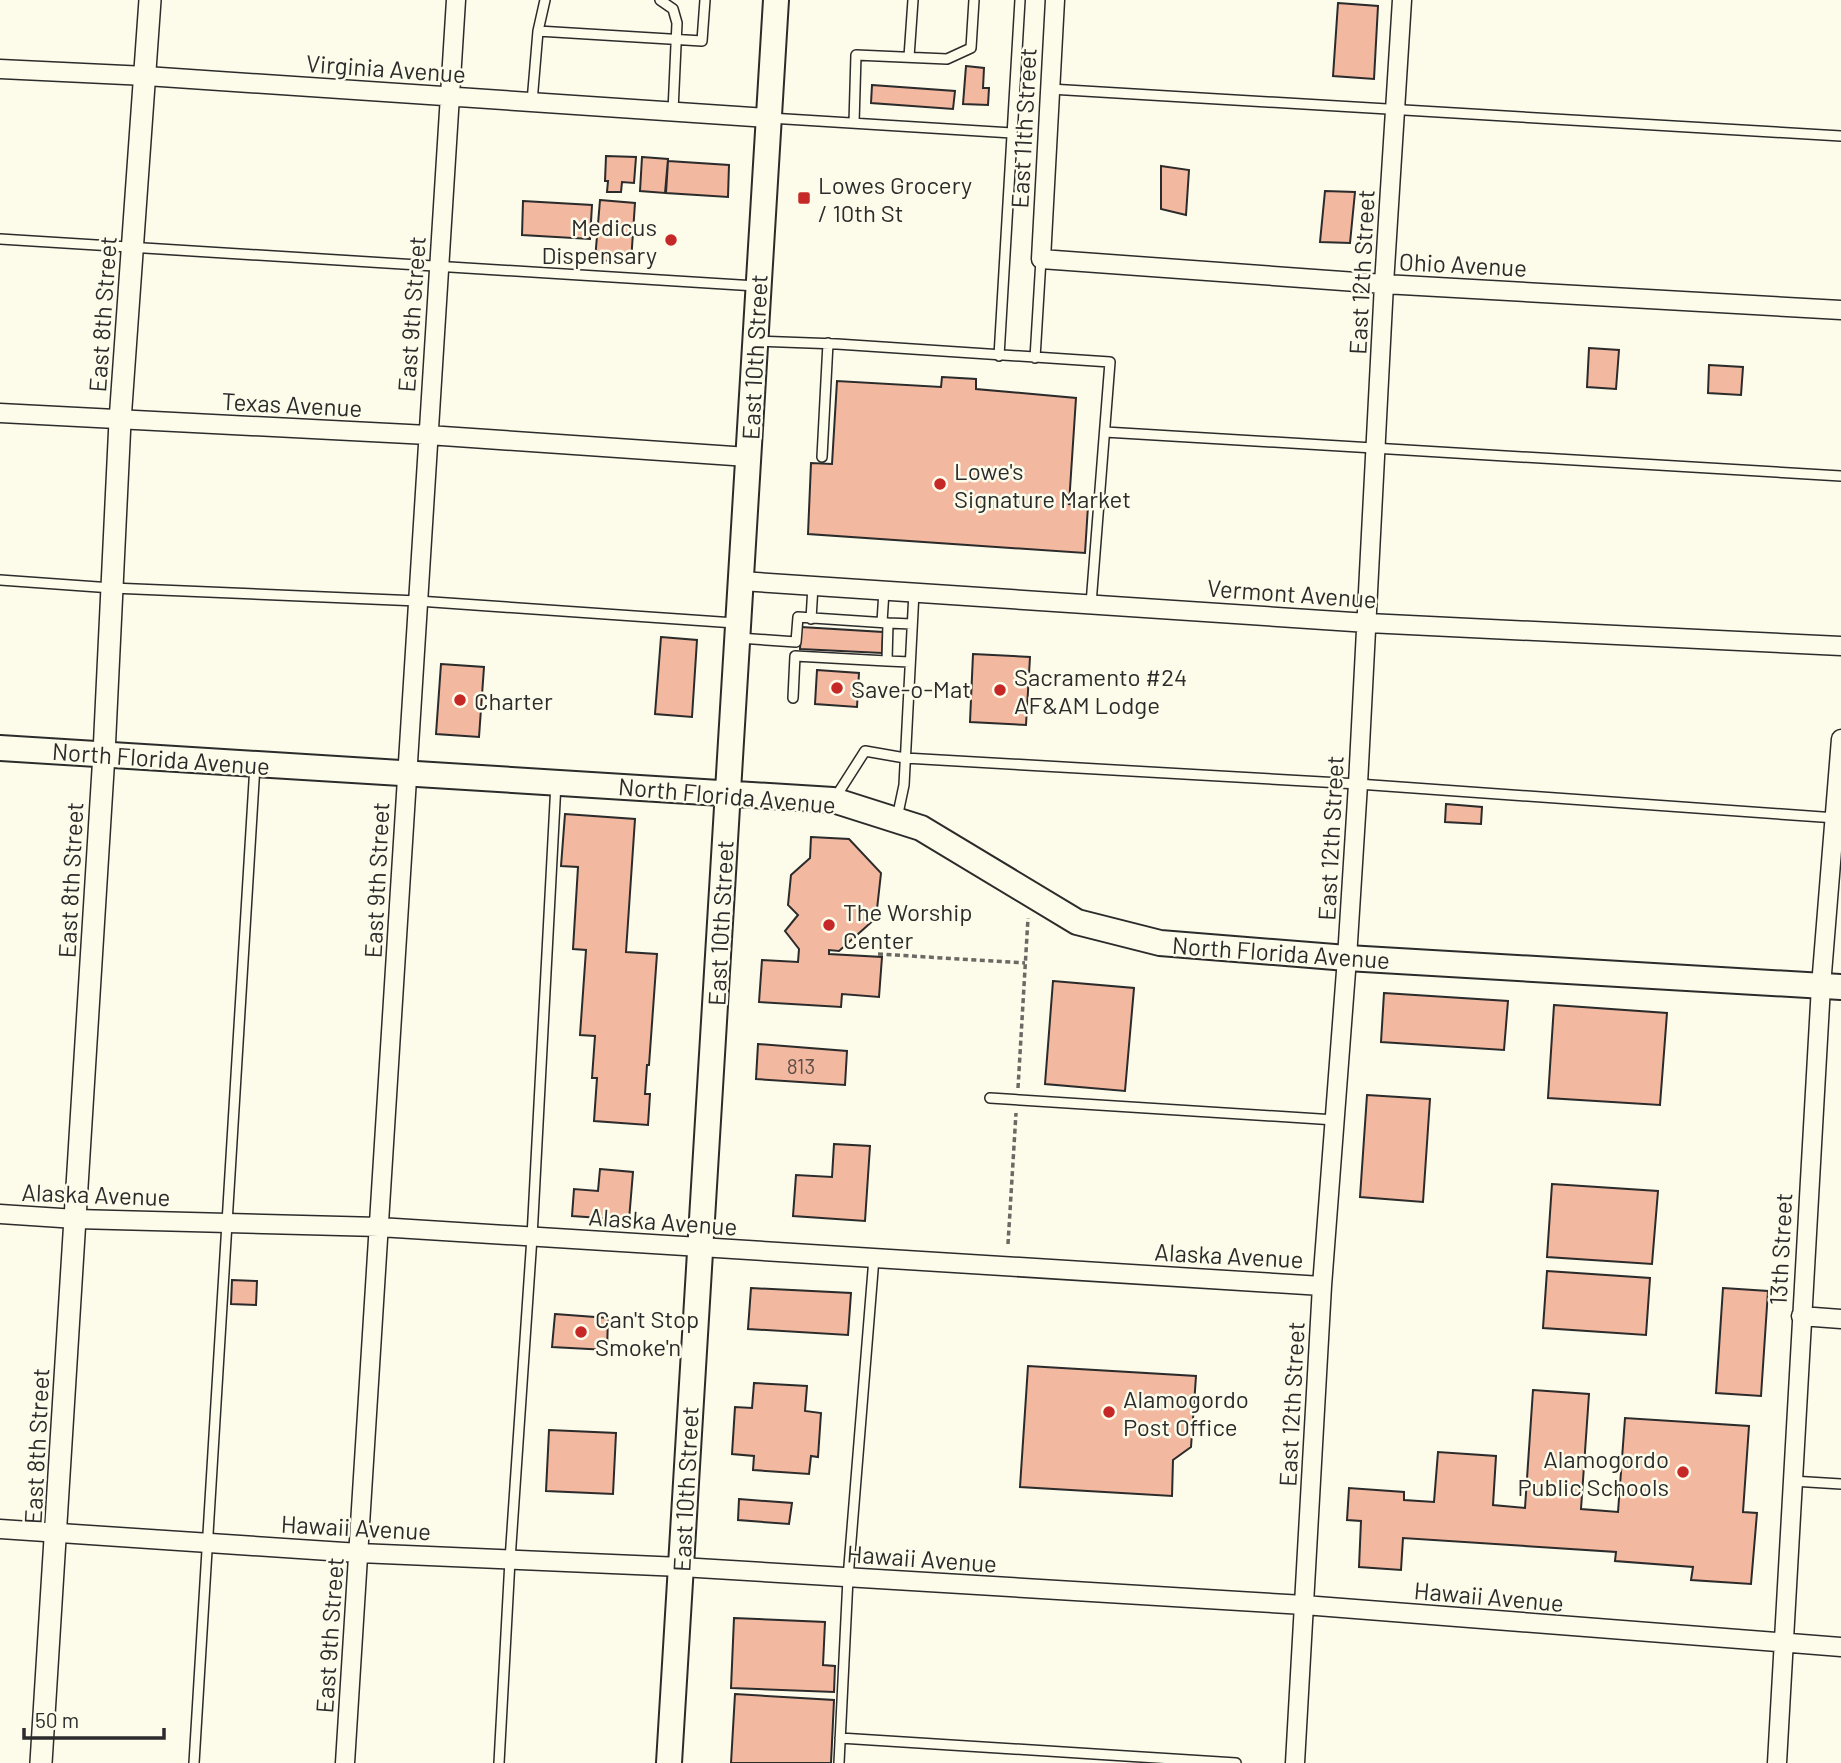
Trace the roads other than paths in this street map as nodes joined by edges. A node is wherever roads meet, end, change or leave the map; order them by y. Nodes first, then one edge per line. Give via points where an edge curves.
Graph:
1 (150, 0) edge
2 (456, 0) edge
3 (545, 0) edge
4 (660, 0) edge
5 (705, 0) edge
6 (776, 0) edge
7 (914, 0) edge
8 (974, 0) edge
9 (1020, 0) edge
10 (1055, 0) edge
11 (1402, 0) edge
12 (538, 31) junction
13 (677, 39) junction
14 (909, 57) junction
15 (0, 69) edge
16 (146, 76) junction
17 (1050, 89) junction
18 (450, 97) junction
19 (532, 102) junction
20 (1395, 110) junction
21 (673, 111) junction
22 (769, 118) junction
23 (854, 123) junction
24 (1012, 133) junction
25 (1841, 136) edge
26 (0, 239) edge
27 (133, 247) junction
28 (1041, 259) junction
29 (439, 267) junction
30 (1384, 284) junction
31 (759, 286) junction
32 (1841, 310) edge
33 (755, 341) junction
34 (828, 343) junction
35 (999, 356) junction
36 (1035, 358) junction
37 (0, 413) edge
38 (121, 421) junction
39 (1105, 432) junction
40 (428, 436) junction
41 (1376, 446) junction
42 (748, 457) junction
43 (822, 457) dead end
44 (1841, 476) edge
45 (0, 580) edge
46 (741, 581) junction
47 (813, 586) junction
48 (112, 588) junction
49 (884, 591) junction
50 (914, 593) junction
51 (418, 601) junction
52 (1091, 604) junction
53 (811, 619) junction
54 (885, 622) junction
55 (1368, 623) junction
56 (912, 624) junction
57 (738, 631) junction
58 (796, 642) junction
59 (1841, 646) edge
60 (795, 656) junction
61 (887, 661) junction
62 (910, 662) junction
63 (793, 698) dead end
64 (1841, 739) edge
65 (0, 748) edge
66 (104, 754) junction
67 (905, 758) junction
68 (255, 763) junction
69 (407, 773) junction
70 (556, 782) junction
71 (1358, 784) junction
72 (728, 792) junction
73 (833, 800) junction
74 (1838, 818) edge
75 (897, 820) junction
76 (1347, 958) junction
77 (1831, 986) edge
78 (990, 1098) dead end
79 (1335, 1120) junction
80 (0, 1214) edge
81 (76, 1219) junction
82 (225, 1223) junction
83 (379, 1227) junction
84 (532, 1237) junction
85 (700, 1248) junction
86 (874, 1258) junction
87 (1322, 1286) junction
88 (1801, 1316) junction
89 (1841, 1319) edge
90 (1793, 1481) junction
91 (1841, 1484) edge
92 (0, 1530) edge
93 (57, 1532) junction
94 (208, 1542) junction
95 (359, 1553) junction
96 (510, 1560) junction
97 (681, 1567) junction
98 (848, 1577) junction
99 (1304, 1605) junction
100 (1784, 1644) junction
101 (1841, 1647) edge
102 (840, 1738) junction
103 (41, 1763) edge
104 (194, 1763) edge
105 (345, 1763) edge
106 (499, 1763) edge
107 (669, 1763) edge
108 (839, 1763) edge
109 (1236, 1763) edge
110 (1295, 1763) edge
111 (1777, 1763) edge

1 - 16 street, East 8th Street
2 - 18 street, East 9th Street
3 - 12 lane
4 - 13 lane via 673,9
5 - 13 lane via 702,41
6 - 22 main road, East 10th Street
7 - 14 lane
8 - 14 lane via 971,48 947,59
9 - 24 lane
10 - 17 street, East 11th Street
11 - 20 street, East 12th Street
12 - 13 lane
12 - 19 lane
13 - 21 lane
14 - 23 lane via 856,55
15 - 16 street, Virginia Avenue
16 - 18 street, Virginia Avenue
16 - 27 street, East 8th Street
17 - 20 lane
17 - 28 street, East 11th Street
18 - 19 street, Virginia Avenue
18 - 29 street, East 9th Street
19 - 21 street, Virginia Avenue
20 - 25 lane
20 - 30 street, East 12th Street
21 - 22 street, Virginia Avenue
22 - 23 lane
22 - 31 main road, East 10th Street
23 - 24 lane
24 - 35 lane
26 - 27 lane
27 - 29 lane
27 - 38 street, East 8th Street
28 - 30 street, Ohio Avenue
28 - 36 lane
29 - 31 lane
29 - 40 street, East 9th Street
30 - 32 street, Ohio Avenue
30 - 41 street, East 12th Street
31 - 33 main road, East 10th Street
33 - 34 lane
33 - 42 main road, East 10th Street
34 - 35 lane
34 - 43 lane
35 - 36 lane
36 - 39 lane via 1110,362
37 - 38 street, Texas Avenue
38 - 40 street, Texas Avenue
38 - 48 street, East 8th Street
39 - 41 lane
39 - 52 lane
40 - 42 street, Texas Avenue
40 - 51 street, East 9th Street
41 - 44 lane
41 - 55 street, East 12th Street
42 - 46 main road, East 10th Street
45 - 48 lane
46 - 47 street, Vermont Avenue
46 - 57 main road, East 10th Street
47 - 49 street, Vermont Avenue
47 - 53 lane
48 - 51 lane
48 - 66 street, East 8th Street
49 - 50 street, Vermont Avenue
49 - 54 lane
50 - 52 street, Vermont Avenue
50 - 56 lane
51 - 57 lane
51 - 69 street, East 9th Street
52 - 55 street, Vermont Avenue
53 - 54 lane via 867,626
53 - 58 lane via 798,617
54 - 56 lane
54 - 61 lane
55 - 59 street, Vermont Avenue
55 - 71 street, East 12th Street
56 - 62 lane
57 - 58 lane
57 - 72 main road, East 10th Street
58 - 60 lane
60 - 61 lane via 865,656
60 - 63 lane
61 - 62 lane
62 - 67 lane
64 - 74 street, 13th Street
65 - 66 main road, North Florida Avenue
66 - 68 main road, North Florida Avenue
66 - 81 street, East 8th Street
67 - 71 lane
67 - 73 lane via 865,751
67 - 75 lane
68 - 69 main road, North Florida Avenue
68 - 82 lane
69 - 70 main road, North Florida Avenue
69 - 83 street, East 9th Street
70 - 72 main road, North Florida Avenue
70 - 84 lane
71 - 74 lane
71 - 76 street, East 12th Street
72 - 73 main road, North Florida Avenue
72 - 85 main road, East 10th Street
73 - 75 main road, North Florida Avenue
74 - 77 street, 13th Street
75 - 76 main road, North Florida Avenue via 921,828 1077,922 1160,943
76 - 77 main road, North Florida Avenue
76 - 79 street, East 12th Street
77 - 88 street, 13th Street
78 - 79 lane
79 - 87 street, East 12th Street
80 - 81 street, Alaska Avenue
81 - 82 street, Alaska Avenue
81 - 93 street, East 8th Street
82 - 83 street, Alaska Avenue
82 - 94 lane
83 - 84 street, Alaska Avenue
83 - 95 street, East 9th Street
84 - 85 street, Alaska Avenue
84 - 96 lane
85 - 86 street, Alaska Avenue
85 - 97 main road, East 10th Street
86 - 87 street, Alaska Avenue
86 - 98 lane
87 - 99 street, East 12th Street
88 - 89 street
88 - 90 street, 13th Street
90 - 91 lane
90 - 100 street, 13th Street
92 - 93 street, Hawaii Avenue
93 - 94 street, Hawaii Avenue
93 - 103 street, East 8th Street
94 - 95 street, Hawaii Avenue
94 - 104 lane
95 - 96 street, Hawaii Avenue
95 - 105 street, East 9th Street
96 - 97 street, Hawaii Avenue
96 - 106 lane
97 - 98 street, Hawaii Avenue
97 - 107 main road, East 10th Street
98 - 99 street, Hawaii Avenue
98 - 102 lane
99 - 100 street, Hawaii Avenue
99 - 110 street, East 12th Street
100 - 101 street, Hawaii Avenue
100 - 111 street, 13th Street
102 - 108 lane
102 - 109 lane

